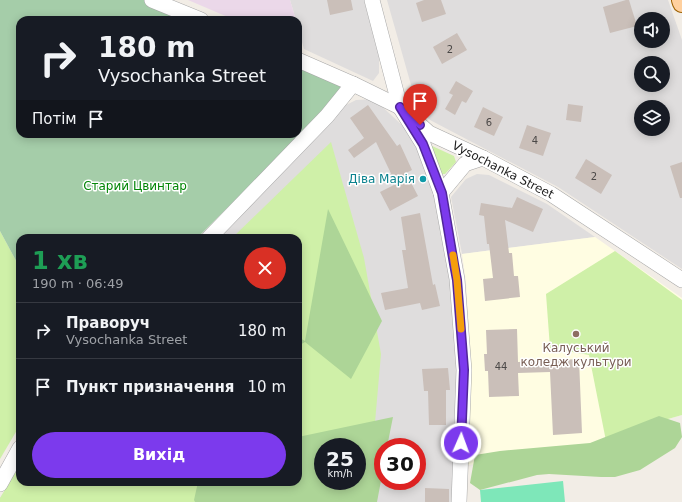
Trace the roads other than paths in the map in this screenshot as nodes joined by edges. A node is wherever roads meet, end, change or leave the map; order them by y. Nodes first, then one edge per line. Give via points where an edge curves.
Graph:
1 (152, 0) edge
2 (372, 0) edge
3 (681, 0) edge
4 (682, 4) edge
5 (191, 16) edge
6 (302, 62) edge
7 (353, 84) junction
8 (400, 107) junction
9 (483, 158) junction
10 (442, 193) junction
11 (212, 234) edge
12 (682, 280) edge
13 (16, 455) edge
14 (0, 484) edge
15 (459, 502) edge

1 - 5 street
2 - 8 street
3 - 4 main road
6 - 7 street, Vysochanka Street
7 - 8 street, Vysochanka Street
7 - 11 street via 327,116
8 - 9 street, Vysochanka Street via 429,134
8 - 10 street via 423,144
9 - 10 street via 465,164
9 - 12 street, Vysochanka Street via 552,194
10 - 15 street via 457,280 464,370
13 - 14 street

